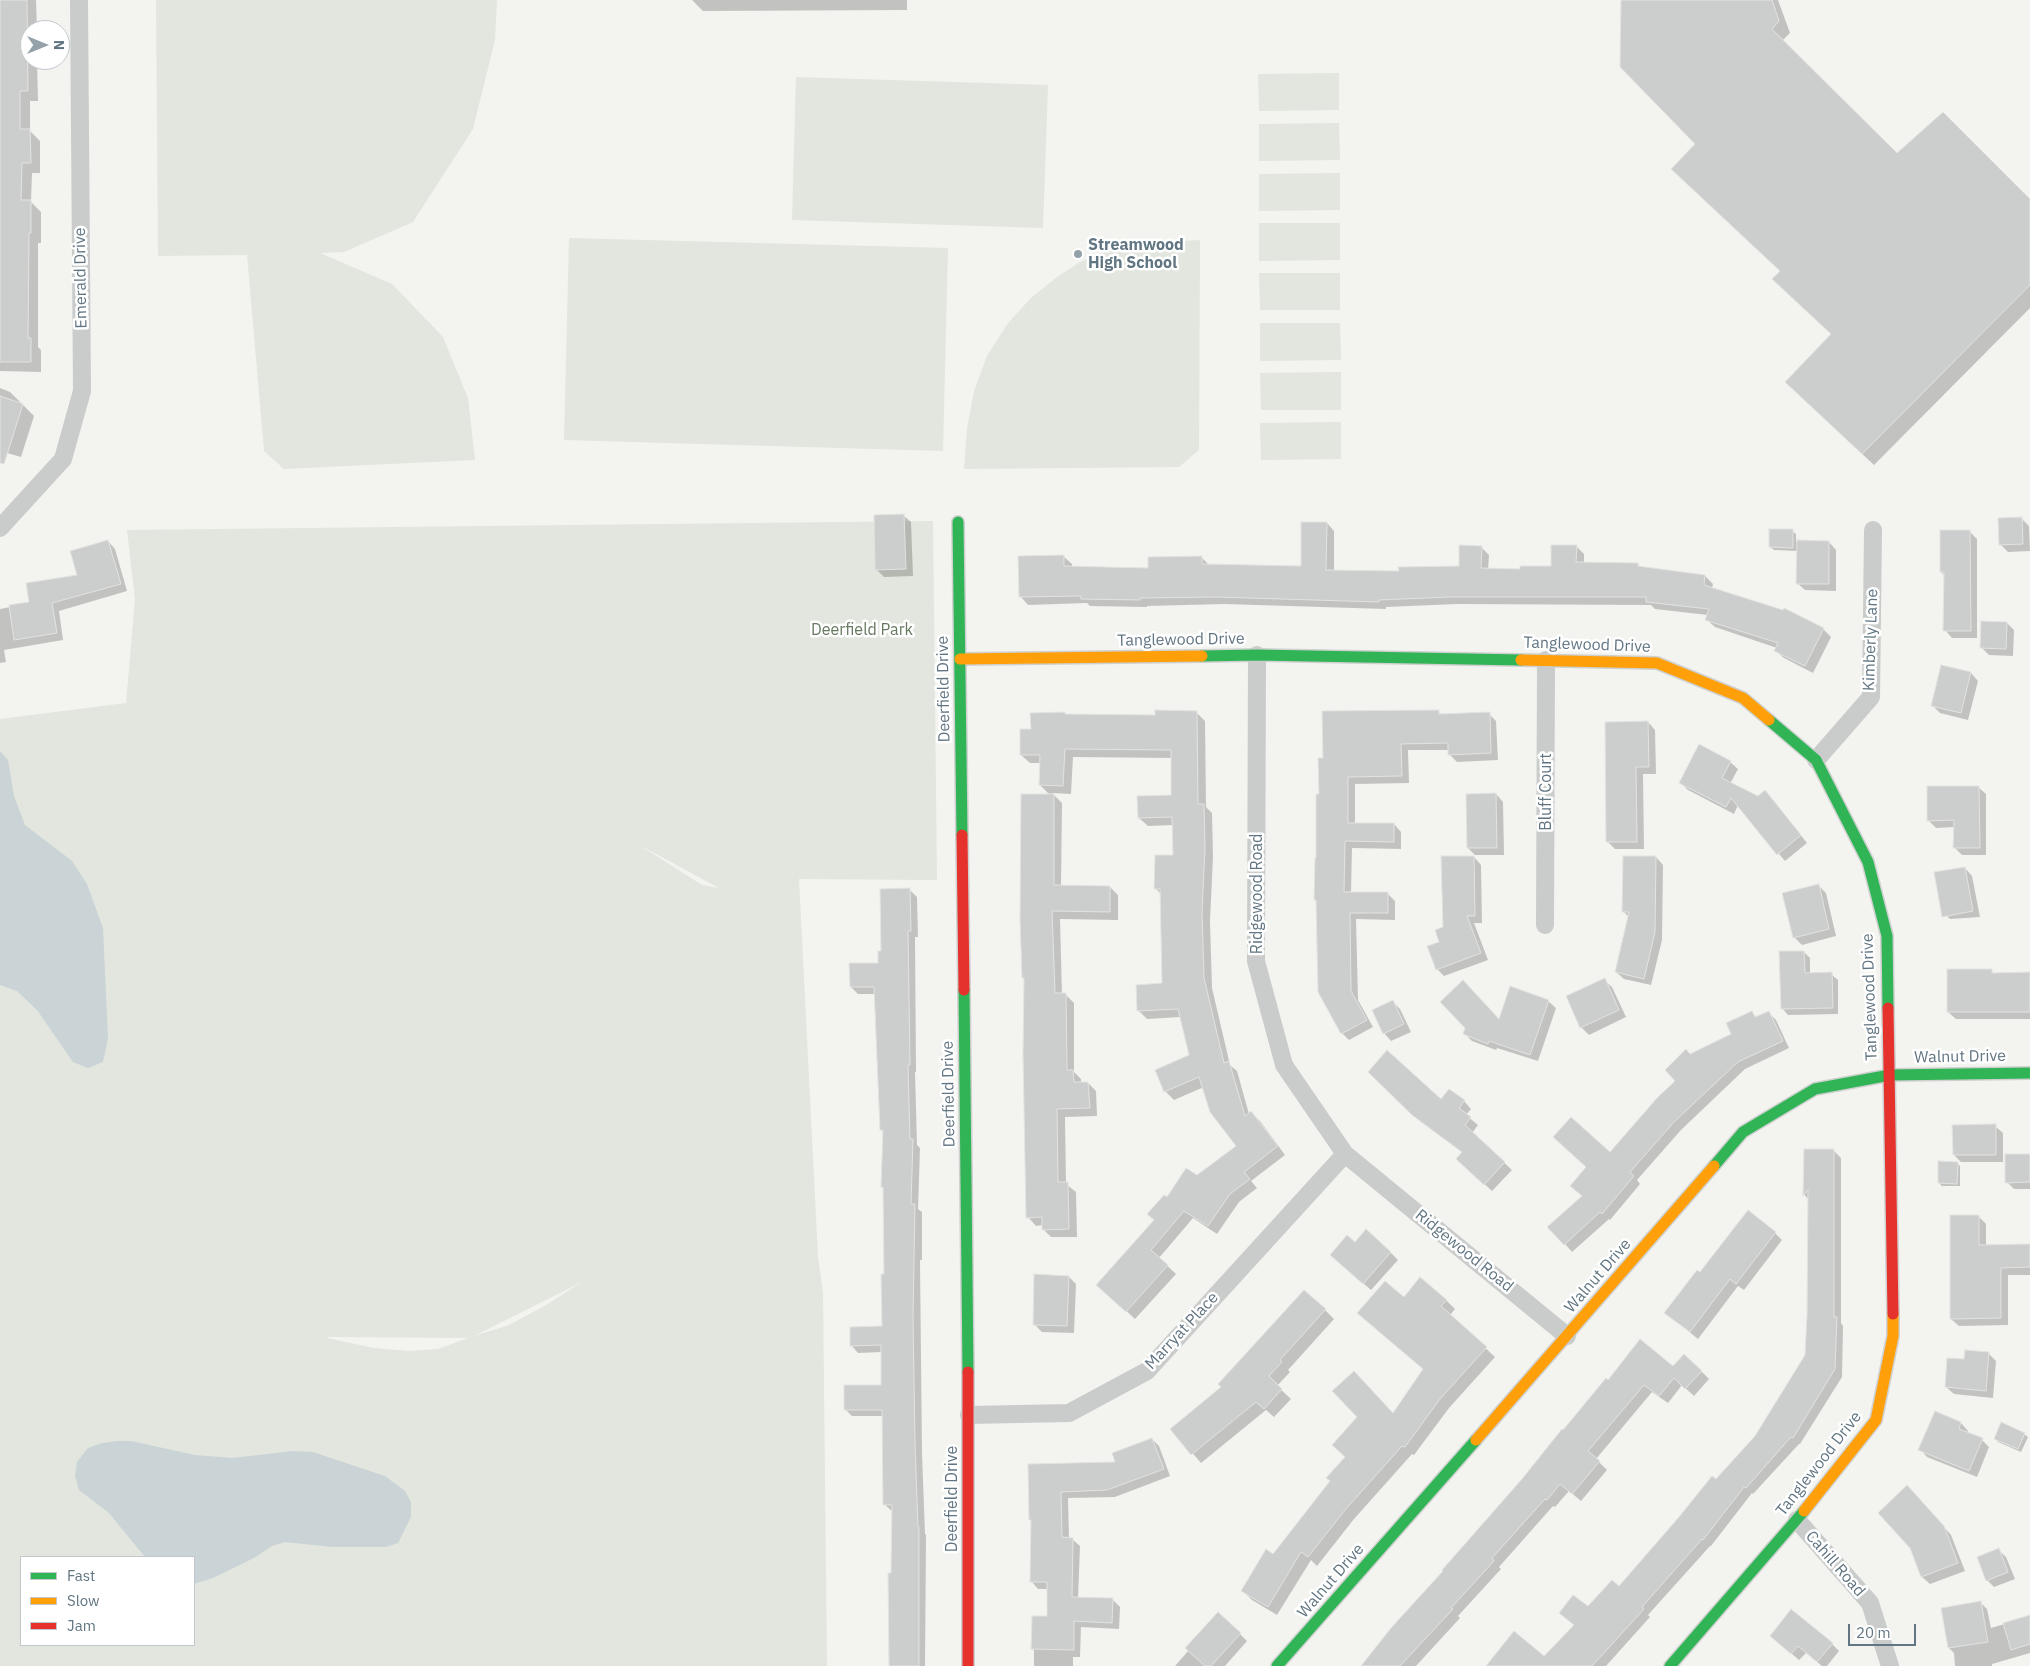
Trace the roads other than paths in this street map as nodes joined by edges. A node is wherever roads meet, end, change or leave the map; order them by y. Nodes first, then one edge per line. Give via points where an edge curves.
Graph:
1 (78, 0) edge
2 (958, 522) dead end
3 (0, 528) edge
4 (1873, 530) dead end
5 (1258, 655) junction
6 (960, 659) junction
7 (1546, 660) junction
8 (1816, 760) junction
9 (1545, 925) dead end
10 (2030, 1073) edge
11 (1890, 1075) junction
12 (1345, 1154) junction
13 (1568, 1336) junction
14 (969, 1415) junction
15 (1797, 1520) junction
16 (968, 1666) edge
17 (1277, 1666) edge
18 (1670, 1666) edge
19 (1890, 1666) edge

1 - 3 street, Emerald Drive via 82,391 63,459
2 - 6 street, Deerfield Drive
4 - 8 street, Kimberly Lane via 1871,697
5 - 6 street, Tanglewood Drive
5 - 7 street, Tanglewood Drive
5 - 12 street, Ridgewood Road via 1256,961 1284,1065
6 - 14 street, Deerfield Drive
7 - 8 street, Tanglewood Drive via 1658,663 1743,698
7 - 9 street, Bluff Court
8 - 11 street, Tanglewood Drive via 1868,862 1887,936
10 - 11 street, Walnut Drive
11 - 13 street, Walnut Drive via 1815,1089 1743,1132
11 - 15 street, Tanglewood Drive via 1893,1336 1876,1420
12 - 13 street, Ridgewood Road
12 - 14 street, Marryat Place via 1147,1371 1069,1412
13 - 17 street, Walnut Drive
14 - 16 street, Deerfield Drive
15 - 18 street, Tanglewood Drive
15 - 19 street, Cahill Road via 1870,1603

